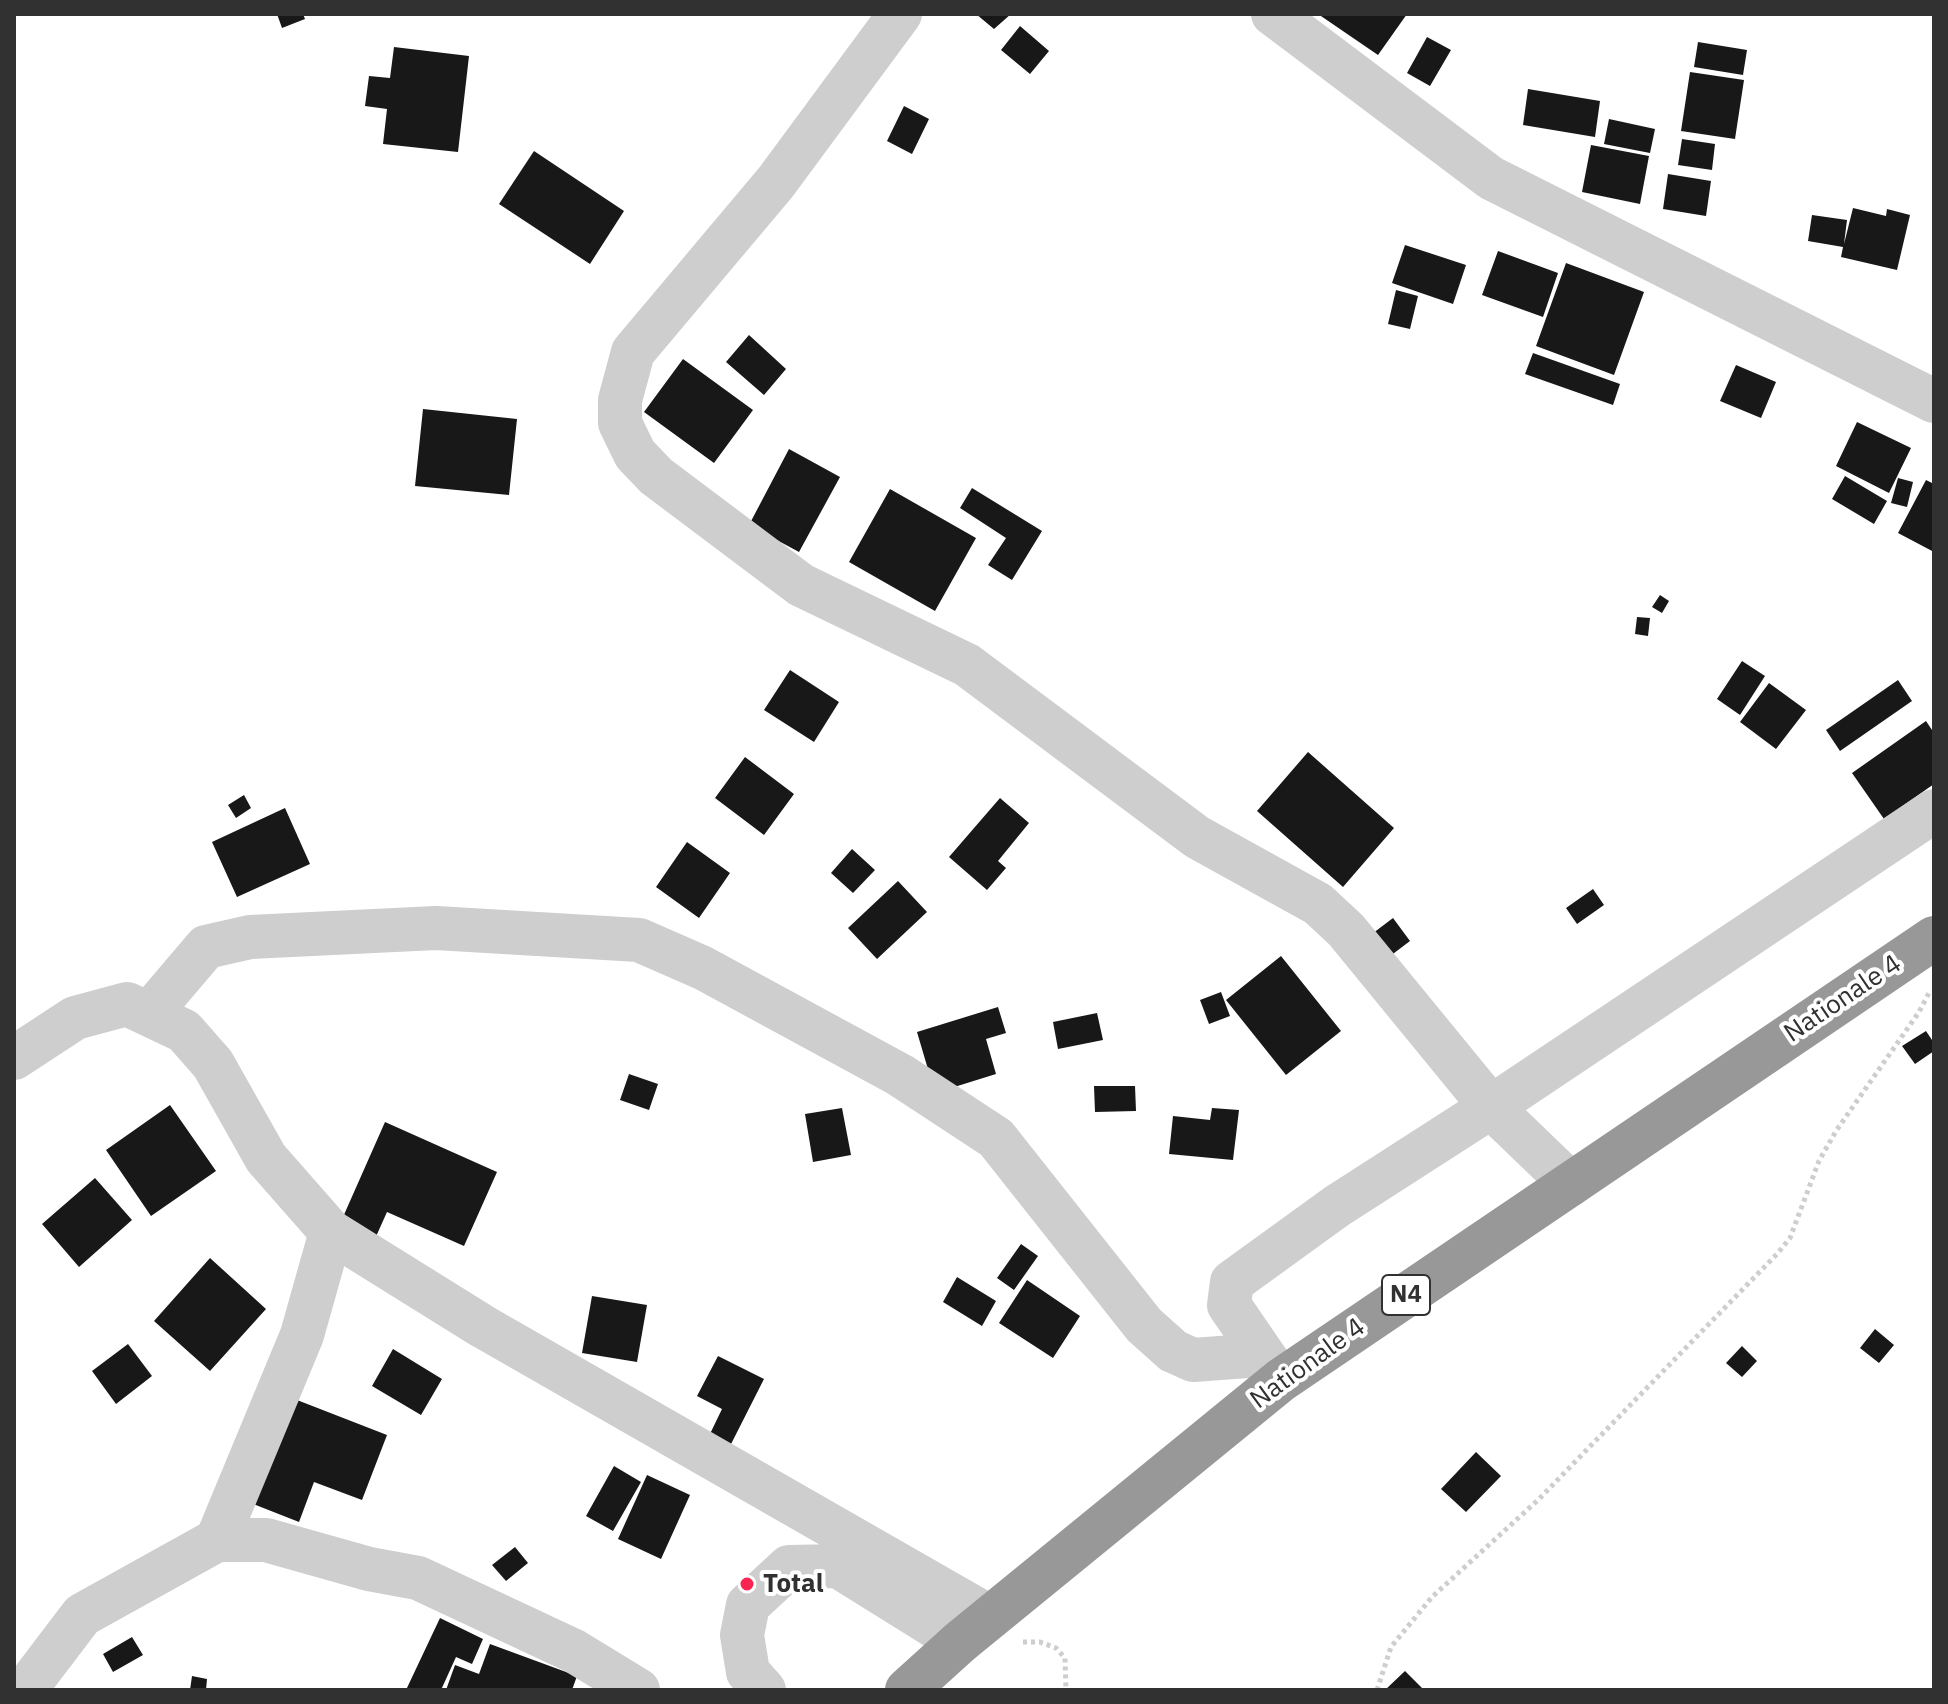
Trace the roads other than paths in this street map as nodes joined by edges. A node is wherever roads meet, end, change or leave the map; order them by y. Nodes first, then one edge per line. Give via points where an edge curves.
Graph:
1 (900, 14) edge
2 (1273, 14) edge
3 (1934, 401) edge
4 (1934, 811) edge
5 (1934, 938) edge
6 (149, 1014) junction
7 (14, 1058) edge
8 (1491, 1107) junction
9 (1571, 1184) junction
10 (331, 1232) junction
11 (1271, 1367) junction
12 (217, 1540) junction
13 (974, 1631) junction
14 (25, 1690) edge
15 (638, 1690) edge
16 (764, 1690) edge
17 (907, 1690) edge

1 - 8 street via 776,182 633,352 620,400 620,423 635,454 656,476 801,585 967,665 1197,837 1318,904 1346,930
2 - 3 street via 1491,178
4 - 8 street
5 - 9 highway, Nationale 4 / N4
6 - 7 street via 127,1004 75,1018
6 - 10 street via 184,1031 213,1064 266,1158
6 - 11 street via 206,947 250,937 436,928 639,940 703,968 900,1075 996,1138 1144,1325 1173,1351 1193,1360
8 - 9 street
8 - 11 street via 1337,1206 1232,1282 1229,1305
9 - 11 highway, Nationale 4 / N4
10 - 12 street via 302,1335
10 - 13 street
11 - 13 highway, Nationale 4 / N4
12 - 14 street via 82,1615
12 - 15 street via 266,1540 418,1578 574,1651
13 - 16 street via 838,1566 789,1567 748,1605 742,1635 748,1672
13 - 17 highway, Nationale 4 / N4

